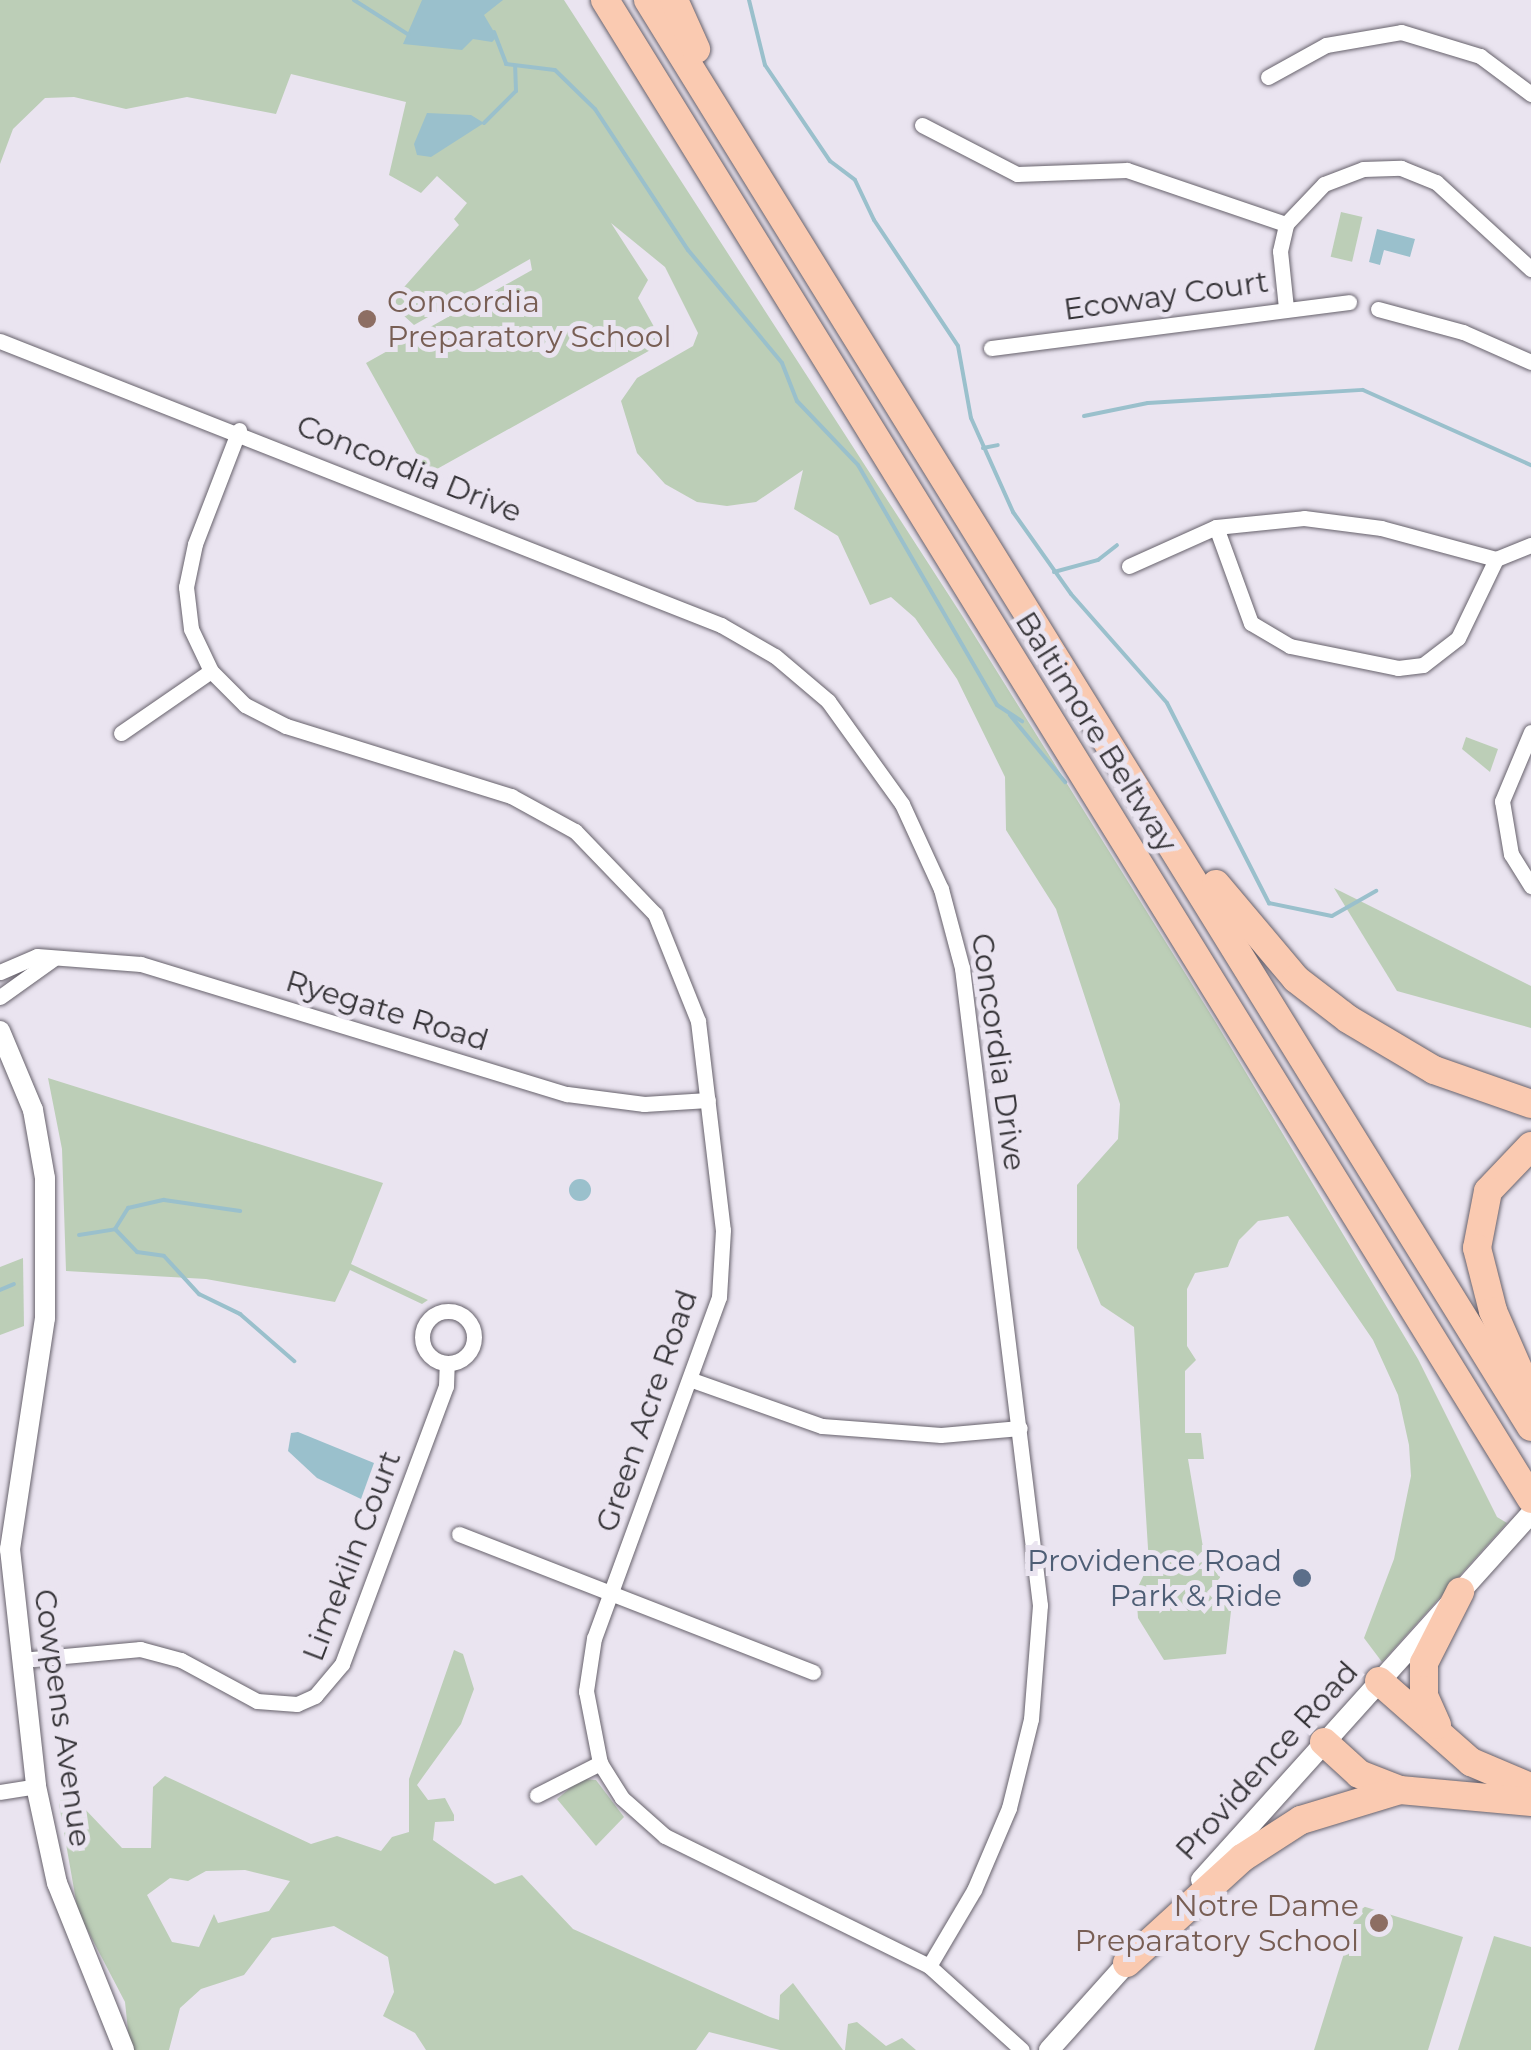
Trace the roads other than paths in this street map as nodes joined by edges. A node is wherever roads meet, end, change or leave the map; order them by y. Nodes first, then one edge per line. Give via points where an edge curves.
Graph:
1 (584, 0) edge
2 (605, 0) edge
3 (648, 0) edge
4 (674, 0) edge
5 (1268, 77) dead end
6 (1531, 94) edge
7 (669, 103) junction
8 (922, 125) dead end
9 (744, 155) junction
10 (1286, 224) junction
11 (1531, 270) edge
12 (1349, 302) dead end
13 (1286, 308) junction
14 (1378, 308) dead end
15 (0, 342) edge
16 (991, 348) dead end
17 (1531, 362) edge
18 (239, 430) junction
19 (1216, 527) junction
20 (1531, 545) edge
21 (1496, 559) junction
22 (1129, 566) dead end
23 (1036, 626) junction
24 (211, 671) junction
25 (1531, 732) edge
26 (121, 733) dead end
27 (1531, 886) edge
28 (53, 959) junction
29 (0, 972) edge
30 (0, 997) edge
31 (0, 1031) edge
32 (708, 1100) junction
33 (1531, 1104) edge
34 (1531, 1146) edge
35 (447, 1364) dead end
36 (692, 1380) junction
37 (1531, 1398) edge
38 (1531, 1426) edge
39 (1020, 1428) junction
40 (1530, 1502) edge
41 (459, 1534) dead end
42 (1460, 1592) junction
43 (611, 1593) junction
44 (22, 1660) junction
45 (814, 1672) dead end
46 (1379, 1681) junction
47 (1443, 1736) junction
48 (1324, 1742) junction
49 (600, 1763) junction
50 (36, 1786) junction
51 (1531, 1787) edge
52 (1400, 1790) junction
53 (0, 1792) edge
54 (537, 1795) dead end
55 (1531, 1802) edge
56 (1127, 1963) junction
57 (929, 1966) junction
58 (124, 2050) edge
59 (1022, 2050) edge
60 (1049, 2050) edge

1 - 7 highway
2 - 7 highway, Baltimore Beltway
3 - 9 highway, Baltimore Beltway
4 - 9 highway
5 - 6 street via 1326,45 1401,32 1480,56
7 - 40 highway, Baltimore Beltway
8 - 10 street via 1017,174 1126,170
9 - 23 highway, Baltimore Beltway
10 - 11 street via 1309,196 1341,176 1401,168 1458,198
10 - 13 street via 1280,251
12 - 13 street, Ecoway Court
13 - 16 street, Ecoway Court
14 - 17 street via 1463,332
15 - 18 street, Concordia Drive
18 - 24 street, Green Acre Road via 195,544 186,587 192,629
18 - 39 street, Concordia Drive via 721,625 775,656 848,723 915,827 950,919 969,1012
19 - 21 street via 1341,520
19 - 21 street via 1251,623 1290,646 1398,668 1423,664 1458,638
19 - 22 street
20 - 21 street
23 - 33 highway via 1244,926 1296,979 1403,1054
23 - 38 highway, Baltimore Beltway
24 - 26 street
24 - 32 street, Green Acre Road via 263,716 512,796 606,856 644,900 672,948 698,1021
25 - 27 street via 1502,800 1511,854
28 - 29 street, Ryegate Road via 37,956
28 - 30 street
28 - 32 street, Ryegate Road via 141,964 567,1094 644,1104
31 - 44 street, Cowpens Avenue via 36,1121 47,1236 40,1367 11,1534
32 - 36 street, Green Acre Road via 723,1263
34 - 37 highway via 1488,1191 1477,1248 1493,1311
35 - 44 street, Limekiln Court via 446,1386 342,1664 316,1696 296,1704 257,1701 181,1660 140,1649
36 - 39 street via 822,1426 941,1436
36 - 43 street, Green Acre Road
39 - 57 street, Concordia Drive via 1040,1605 1032,1719 994,1848
40 - 42 street, Providence Road
41 - 43 street
42 - 46 street, Providence Road
42 - 47 highway via 1424,1662 1424,1696
43 - 45 street
43 - 49 street, Green Acre Road via 594,1638 586,1691
44 - 50 street, Cowpens Avenue
46 - 47 highway
46 - 48 street, Providence Road
47 - 51 highway via 1490,1774
48 - 52 highway via 1359,1774
48 - 56 street, Providence Road
49 - 54 street
49 - 57 street, Green Acre Road via 622,1798 665,1836
50 - 53 street
50 - 58 street, Cowpens Avenue via 56,1883
52 - 55 highway
52 - 56 highway via 1334,1807 1268,1839
56 - 60 street, Providence Road
57 - 59 street, Green Acre Road

